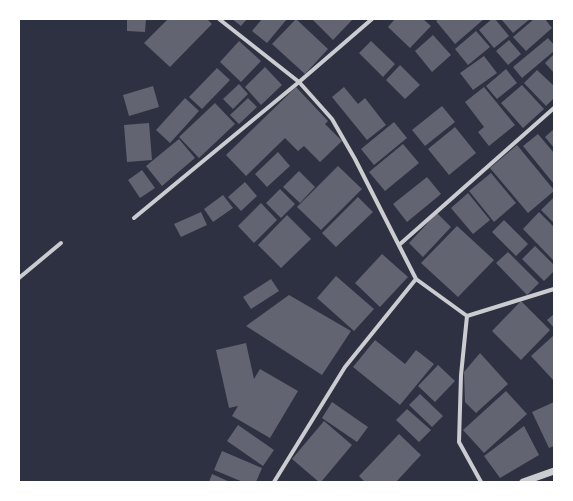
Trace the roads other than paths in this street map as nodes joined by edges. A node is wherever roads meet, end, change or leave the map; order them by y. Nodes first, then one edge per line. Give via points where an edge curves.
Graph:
1 (219, 19) edge
2 (372, 19) edge
3 (299, 82) junction
4 (554, 108) edge
5 (134, 218) dead end
6 (61, 243) dead end
7 (399, 244) junction
8 (19, 278) edge
9 (416, 279) junction
10 (554, 289) edge
11 (467, 316) junction
12 (554, 471) edge
13 (274, 482) edge
14 (482, 482) edge
15 (523, 482) edge

1 - 3 street
2 - 3 street
3 - 5 street
3 - 7 street via 332,119
4 - 7 street
6 - 8 street
7 - 9 street
9 - 11 street
9 - 13 street via 345,367
10 - 11 street
11 - 14 street via 461,375 459,442
12 - 15 street

